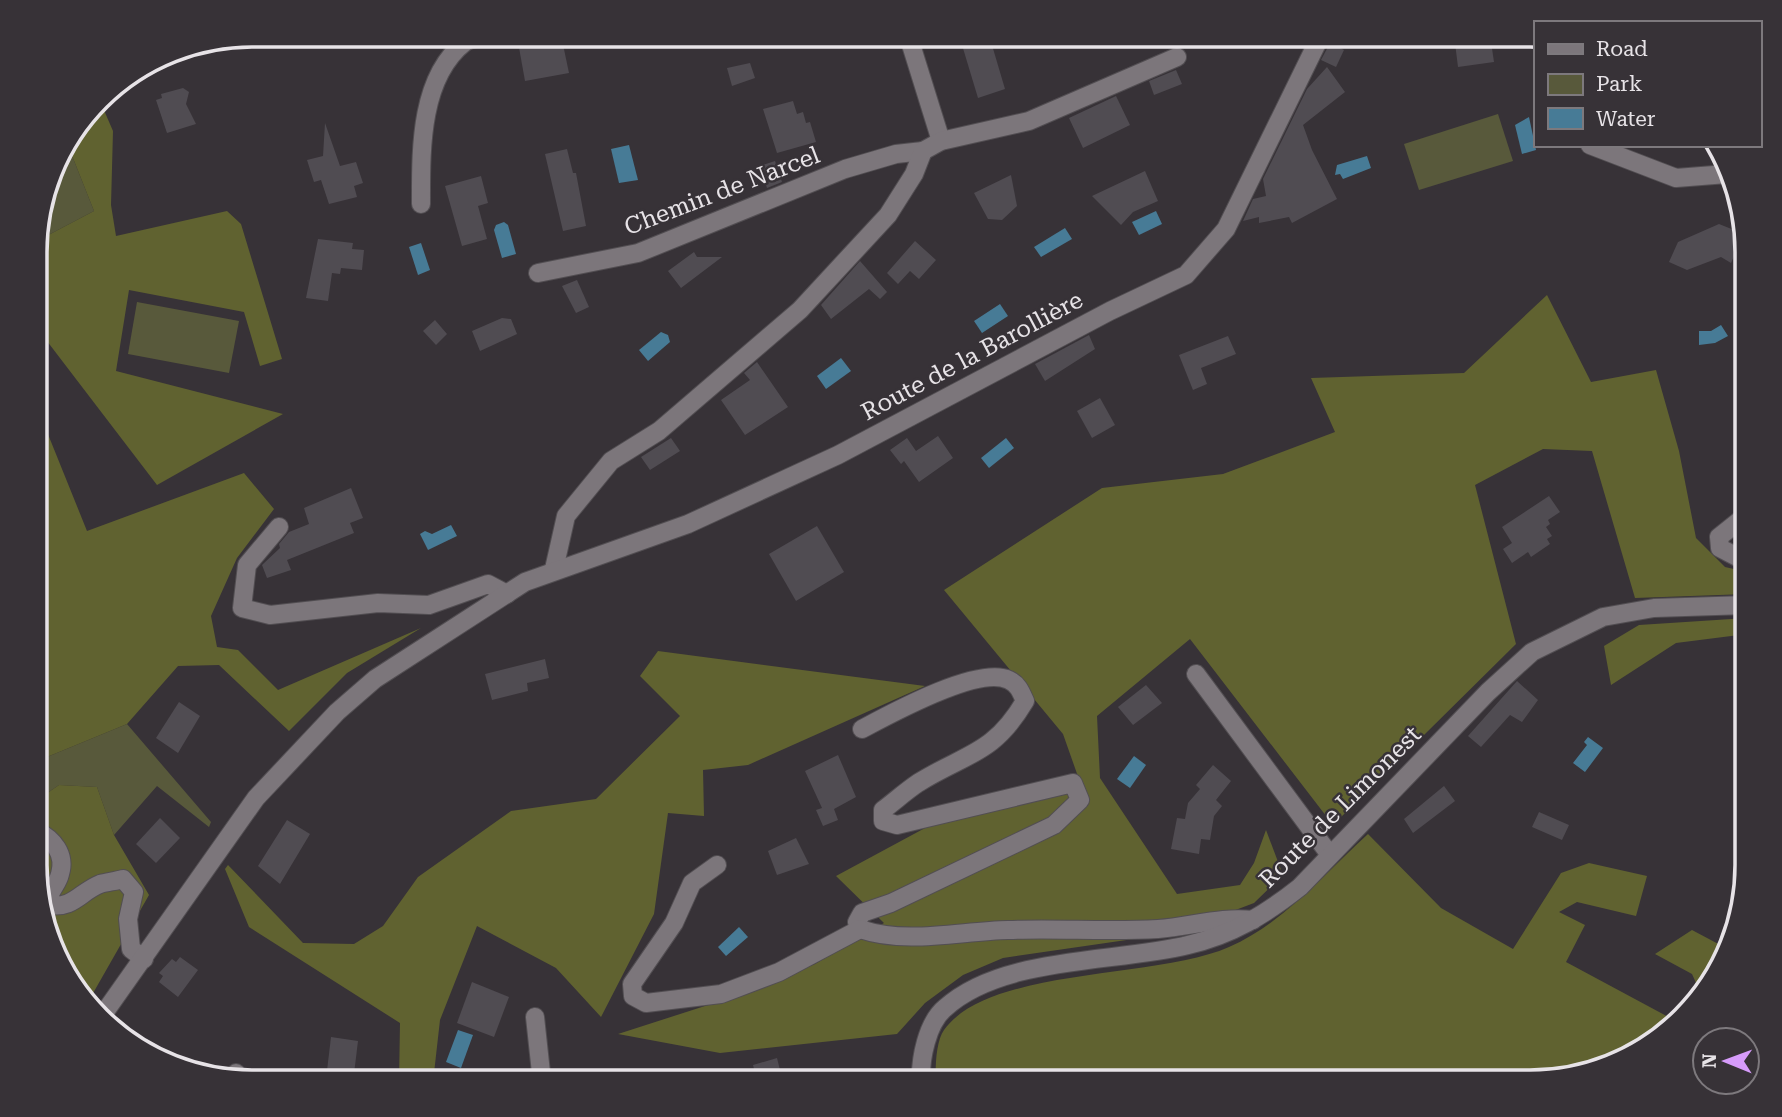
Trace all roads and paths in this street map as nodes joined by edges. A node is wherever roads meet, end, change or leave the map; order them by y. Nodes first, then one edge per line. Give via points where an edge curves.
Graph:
1 (460, 47) edge
2 (912, 47) edge
3 (1315, 47) edge
4 (1177, 57) dead end
5 (941, 141) junction
6 (1595, 147) edge
7 (923, 151) junction
8 (1720, 175) edge
9 (421, 204) dead end
10 (538, 274) dead end
11 (1734, 526) edge
12 (279, 527) dead end
13 (1734, 556) edge
14 (554, 569) junction
15 (507, 594) junction
16 (1734, 605) edge
17 (1196, 674) dead end
18 (862, 729) dead end
19 (47, 836) edge
20 (1330, 855) junction
21 (718, 865) dead end
22 (49, 892) edge
23 (52, 906) edge
24 (1253, 920) junction
25 (860, 929) junction
26 (144, 959) junction
27 (107, 1010) edge
28 (534, 1017) dead end
29 (923, 1069) edge
30 (540, 1070) edge

1 - 9 street via 446,62 429,102 421,152
2 - 5 street
3 - 14 street, Route de la Barollière via 1226,229 1186,275 838,456 688,524
4 - 5 street via 1029,121
5 - 7 street
6 - 8 street via 1676,178
7 - 10 street, Chemin de Narcel via 845,169 638,253
7 - 14 street via 888,215 800,310 659,431 611,461 566,516
11 - 13 street via 1719,537 1720,548
12 - 15 street via 247,565 242,608 270,615 378,603 429,605 488,584
14 - 15 street, Route de la Barollière
15 - 26 street, Route de la Barollière via 375,679 337,712 256,798
16 - 20 street, Route de Limonest via 1654,608 1603,617 1532,652
17 - 20 street
18 - 25 street via 930,694 979,679 1007,678 1025,701 1013,722 980,752 919,783 892,803 883,810 883,821 897,825 1073,783 1080,800 1054,825 862,913 857,922
19 - 22 street via 60,854 60,874
20 - 24 street, Route de Limonest via 1300,887
21 - 25 street via 692,883 674,923 632,984 632,996 646,1003 721,994 779,972
23 - 26 street via 76,902 99,885 123,879 134,892 128,919 131,949
24 - 25 street via 1233,918 1160,929 1008,929 925,936 878,935
24 - 29 street, Route de Limonest via 1188,946 1001,975 970,989 943,1009 929,1032
26 - 27 street, Route de la Barollière
28 - 30 street

